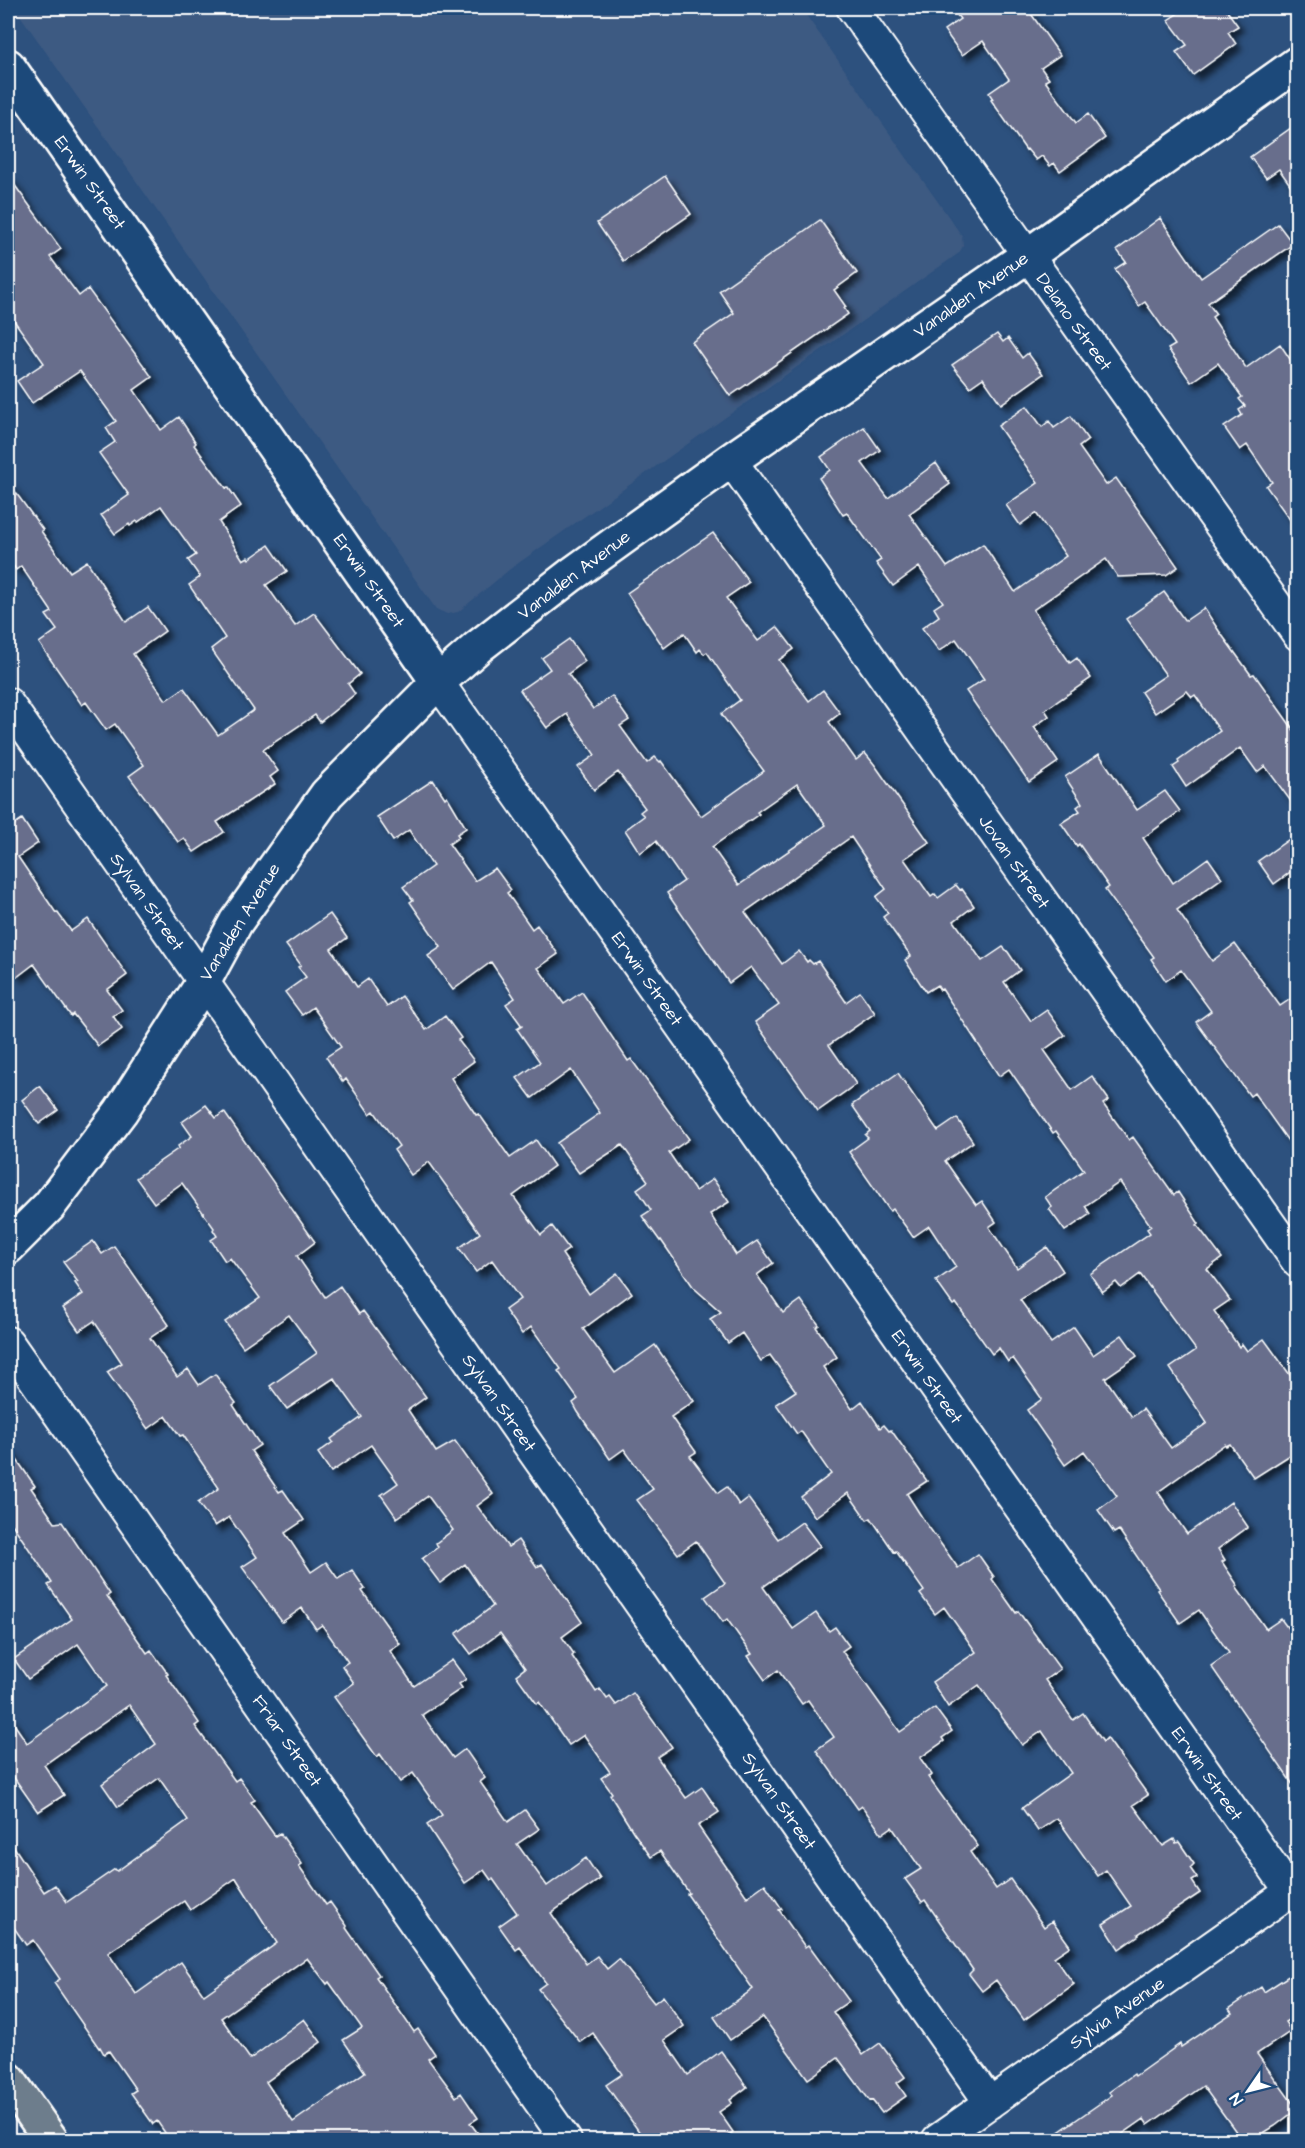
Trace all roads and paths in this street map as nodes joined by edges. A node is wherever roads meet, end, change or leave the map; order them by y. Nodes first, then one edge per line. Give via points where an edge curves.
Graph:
1 (852, 8) edge
2 (1298, 63) edge
3 (8, 66) edge
4 (1027, 256) junction
5 (731, 460) junction
6 (1298, 635) edge
7 (438, 682) junction
8 (8, 704) edge
9 (204, 981) junction
10 (8, 1247) edge
11 (1298, 1263) edge
12 (8, 1342) edge
13 (1294, 1888) edge
14 (8, 2079) edge
15 (990, 2103) junction
16 (51, 2140) edge
17 (566, 2140) edge
18 (937, 2140) edge

1 - 4 street, Delano Street
2 - 4 street, Vanalden Avenue
3 - 7 street, Erwin Street
4 - 5 street, Vanalden Avenue
4 - 6 street, Delano Street
5 - 7 street, Vanalden Avenue via 571,575
5 - 11 street, Jovan Street
7 - 9 street, Vanalden Avenue via 327,794 236,922
7 - 13 street, Erwin Street
8 - 9 street, Sylvan Street
9 - 10 street, Vanalden Avenue via 122,1112 49,1206
9 - 15 street, Sylvan Street
12 - 17 street, Friar Street
13 - 15 street, Sylvia Avenue
14 - 16 main road
15 - 18 street, Sylvia Avenue

